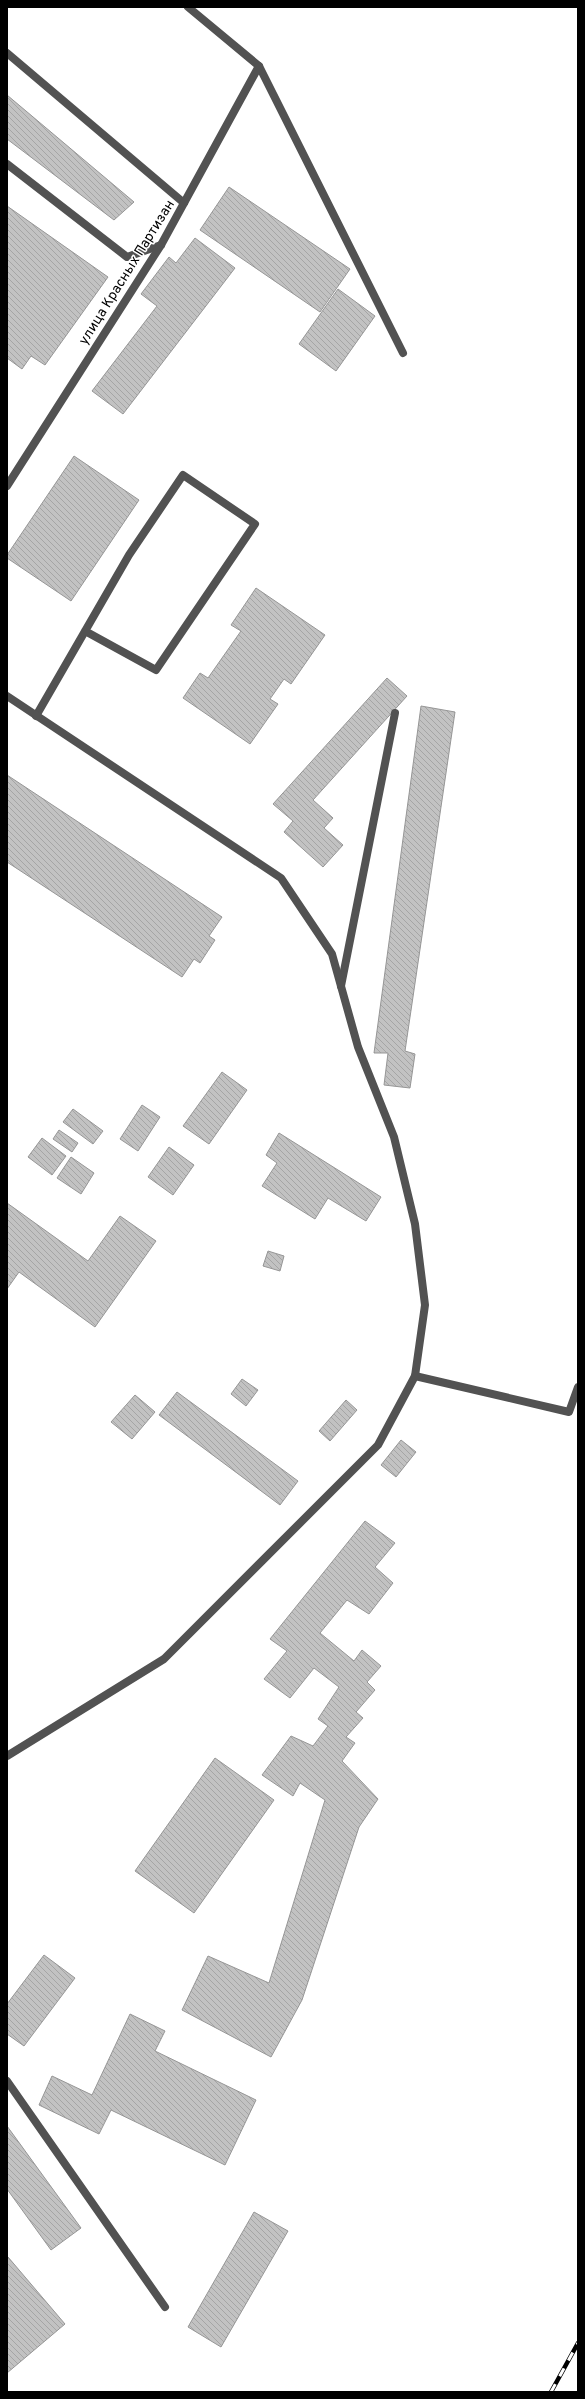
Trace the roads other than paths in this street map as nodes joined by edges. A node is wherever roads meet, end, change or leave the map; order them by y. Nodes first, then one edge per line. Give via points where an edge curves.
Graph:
1 (188, 7) edge
2 (7, 53) edge
3 (259, 66) junction
4 (7, 164) edge
5 (184, 203) junction
6 (161, 245) junction
7 (403, 353) dead end
8 (7, 486) edge
9 (85, 631) junction
10 (7, 696) edge
11 (395, 713) dead end
12 (36, 716) junction
13 (341, 986) junction
14 (415, 1376) junction
15 (578, 1387) edge
16 (7, 1756) edge
17 (7, 2082) edge
18 (165, 2307) dead end

1 - 3 street
2 - 5 street
3 - 5 street, улица Красных Партизан
3 - 7 street
4 - 6 street via 126,257
5 - 6 street, улица Красных Партизан
6 - 8 street, улица Красных Партизан
9 - 9 street via 129,555 183,475 255,524 156,670
9 - 12 street
10 - 12 street
11 - 13 street
12 - 13 street via 281,878 332,954
13 - 14 street via 358,1047 394,1137 415,1224 424,1305
14 - 15 street via 569,1412
14 - 16 street via 378,1445 164,1659
17 - 18 street

